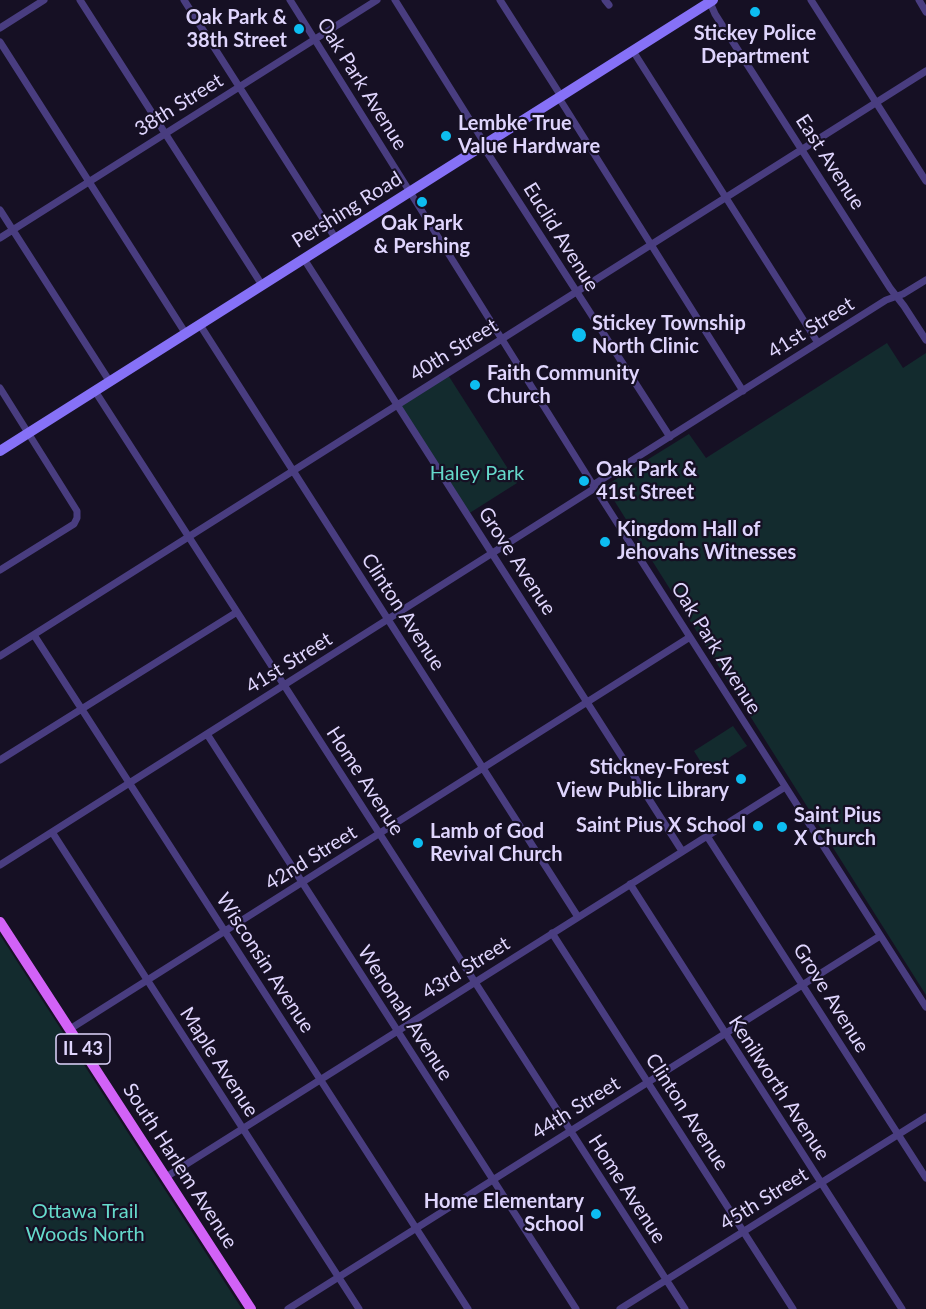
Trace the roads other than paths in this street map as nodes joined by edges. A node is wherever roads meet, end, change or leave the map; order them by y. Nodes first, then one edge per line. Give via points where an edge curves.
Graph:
1 (44, 0) edge
2 (80, 0) edge
3 (184, 0) edge
4 (290, 0) edge
5 (377, 0) edge
6 (394, 0) edge
7 (500, 0) edge
8 (811, 0) edge
9 (919, 0) edge
10 (711, 1) edge
11 (926, 12) edge
12 (0, 28) edge
13 (314, 39) junction
14 (0, 42) edge
15 (633, 51) junction
16 (926, 71) edge
17 (239, 87) junction
18 (560, 97) junction
19 (876, 103) junction
20 (164, 134) junction
21 (484, 145) junction
22 (802, 150) junction
23 (926, 181) edge
24 (89, 182) junction
25 (410, 192) junction
26 (726, 198) junction
27 (0, 210) edge
28 (13, 230) junction
29 (0, 238) edge
30 (336, 239) junction
31 (651, 245) junction
32 (304, 259) junction
33 (926, 280) edge
34 (262, 285) junction
35 (576, 292) junction
36 (897, 296) junction
37 (200, 325) junction
38 (186, 334) junction
39 (501, 339) junction
40 (926, 340) edge
41 (818, 343) junction
42 (110, 382) junction
43 (0, 388) edge
44 (95, 391) junction
45 (743, 391) junction
46 (397, 405) junction
47 (28, 433) junction
48 (670, 437) junction
49 (0, 451) edge
50 (293, 471) junction
51 (594, 486) junction
52 (189, 537) junction
53 (492, 553) junction
54 (0, 570) edge
55 (237, 612) junction
56 (388, 619) junction
57 (34, 635) junction
58 (690, 637) junction
59 (0, 656) edge
60 (284, 685) junction
61 (587, 703) junction
62 (81, 709) junction
63 (207, 734) junction
64 (0, 760) edge
65 (483, 768) junction
66 (129, 783) junction
67 (785, 787) junction
68 (52, 832) junction
69 (379, 834) junction
70 (707, 836) junction
71 (682, 851) junction
72 (0, 865) edge
73 (302, 883) junction
74 (630, 885) junction
75 (578, 917) junction
76 (0, 922) edge
77 (225, 932) junction
78 (552, 933) junction
79 (880, 936) junction
80 (147, 981) junction
81 (474, 982) junction
82 (803, 985) junction
83 (926, 1007) edge
84 (70, 1029) junction
85 (397, 1031) junction
86 (725, 1034) junction
87 (320, 1079) junction
88 (648, 1082) junction
89 (926, 1117) edge
90 (243, 1128) junction
91 (570, 1131) junction
92 (898, 1135) junction
93 (166, 1177) junction
94 (926, 1178) edge
95 (493, 1180) junction
96 (821, 1183) junction
97 (416, 1228) junction
98 (744, 1231) junction
99 (339, 1277) junction
100 (666, 1280) junction
101 (251, 1309) edge
102 (288, 1309) edge
103 (359, 1309) edge
104 (468, 1309) edge
105 (576, 1309) edge
106 (620, 1309) edge
107 (685, 1309) edge
108 (793, 1309) edge
109 (902, 1309) edge

1 - 12 street
2 - 20 street
3 - 17 street
4 - 13 street, Oak Park Avenue
5 - 13 street, 38th Street
6 - 21 street, Euclid Avenue
7 - 18 street
8 - 19 street
9 - 11 street
10 - 15 main road, Pershing Road
10 - 22 street, East Avenue via 715,14
13 - 17 street, 38th Street
13 - 25 street, Oak Park Avenue
14 - 24 street
15 - 18 main road, Pershing Road
15 - 26 street
16 - 19 street, 40th Street
17 - 20 street, 38th Street
17 - 30 street
18 - 21 main road, Pershing Road
18 - 31 street
19 - 22 street, 40th Street
19 - 23 street
20 - 24 street, 38th Street
20 - 34 street
21 - 25 main road, Pershing Road
21 - 35 street, Euclid Avenue
22 - 26 street, 40th Street
22 - 36 street, East Avenue
24 - 28 street, 38th Street
24 - 38 street
25 - 30 main road, Pershing Road
25 - 39 street, Oak Park Avenue
26 - 31 street, 40th Street
26 - 41 street
27 - 28 street
28 - 29 street, 38th Street
28 - 42 street
30 - 32 main road, Pershing Road
31 - 35 street, 40th Street
31 - 45 street
32 - 34 main road, Pershing Road
32 - 46 street, Grove Avenue
33 - 36 street, 41st Street
34 - 37 main road, Pershing Road
35 - 39 street, 40th Street
35 - 48 street, Euclid Avenue
36 - 40 street, East Avenue
36 - 41 street, 41st Street
37 - 38 main road, Pershing Road
37 - 50 street, Clinton Avenue
38 - 42 main road, Pershing Road
39 - 46 street, 40th Street
39 - 51 street, Oak Park Avenue
41 - 45 street, 41st Street
42 - 44 main road, Pershing Road
43 - 47 street
44 - 47 main road, Pershing Road
44 - 52 street, Home Avenue
45 - 48 street, 41st Street
46 - 50 street, 40th Street
46 - 53 street, Grove Avenue
47 - 49 main road, Pershing Road
47 - 54 street via 77,511 77,518 74,524
48 - 51 street, 41st Street
50 - 52 street, 40th Street
50 - 56 street, Clinton Avenue
51 - 53 street, 41st Street
51 - 58 street, Oak Park Avenue
52 - 55 street, Home Avenue
52 - 57 street, 40th Street
53 - 56 street, 41st Street
53 - 61 street, Grove Avenue
55 - 60 street, Home Avenue
55 - 62 street
56 - 60 street, 41st Street
56 - 65 street, Clinton Avenue
57 - 59 street, 40th Street
57 - 62 street, Wisconsin Avenue
58 - 61 street, 42nd Street
58 - 67 street, Oak Park Avenue
60 - 63 street, 41st Street
60 - 69 street, Home Avenue
61 - 65 street, 42nd Street
61 - 71 street, Grove Avenue
62 - 64 street
62 - 66 street, Wisconsin Avenue
63 - 66 street, 41st Street
63 - 73 street, Wenonah Avenue
65 - 69 street, 42nd Street
65 - 75 street, Clinton Avenue
66 - 68 street, 41st Street
66 - 77 street, Wisconsin Avenue
67 - 70 street, 43rd Street
67 - 79 street, Oak Park Avenue
68 - 72 street, 41st Street
68 - 80 street, Maple Avenue
69 - 73 street, 42nd Street
69 - 81 street, Home Avenue
70 - 71 street, 43rd Street
70 - 82 street, Grove Avenue
71 - 74 street, 43rd Street
73 - 77 street, 42nd Street
73 - 85 street, Wenonah Avenue
74 - 75 street, 43rd Street
74 - 86 street, Kenilworth Avenue
75 - 78 street, 43rd Street
76 - 84 main road, South Harlem Avenue / IL 43
77 - 80 street, 42nd Street
77 - 87 street, Wisconsin Avenue
78 - 81 street, 43rd Street
78 - 88 street, Clinton Avenue
79 - 82 street, 44th Street
79 - 83 street, Oak Park Avenue
80 - 84 street, 42nd Street
80 - 90 street, Maple Avenue
81 - 85 street, 43rd Street
81 - 91 street, Home Avenue
82 - 86 street, 44th Street
82 - 92 street, Grove Avenue
84 - 93 main road, South Harlem Avenue / IL 43
85 - 87 street, 43rd Street
85 - 95 street, Wenonah Avenue
86 - 88 street, 44th Street
86 - 96 street, Kenilworth Avenue
87 - 90 street, 43rd Street
87 - 97 street, Wisconsin Avenue
88 - 91 street, 44th Street
88 - 98 street, Clinton Avenue
89 - 92 street, 45th Street
90 - 93 street, 43rd Street
90 - 99 street, Maple Avenue
91 - 95 street, 44th Street
91 - 100 street, Home Avenue
92 - 94 street, Grove Avenue
92 - 96 street, 45th Street
93 - 101 main road, South Harlem Avenue / IL 43
95 - 97 street, 44th Street
95 - 105 street, Wenonah Avenue
96 - 98 street, 45th Street
96 - 109 street, Kenilworth Avenue
97 - 99 street, 44th Street
97 - 104 street, Wisconsin Avenue
98 - 100 street, 45th Street
98 - 108 street, Clinton Avenue
99 - 102 street, 44th Street
99 - 103 street, Maple Avenue
100 - 106 street, 45th Street
100 - 107 street, Home Avenue

